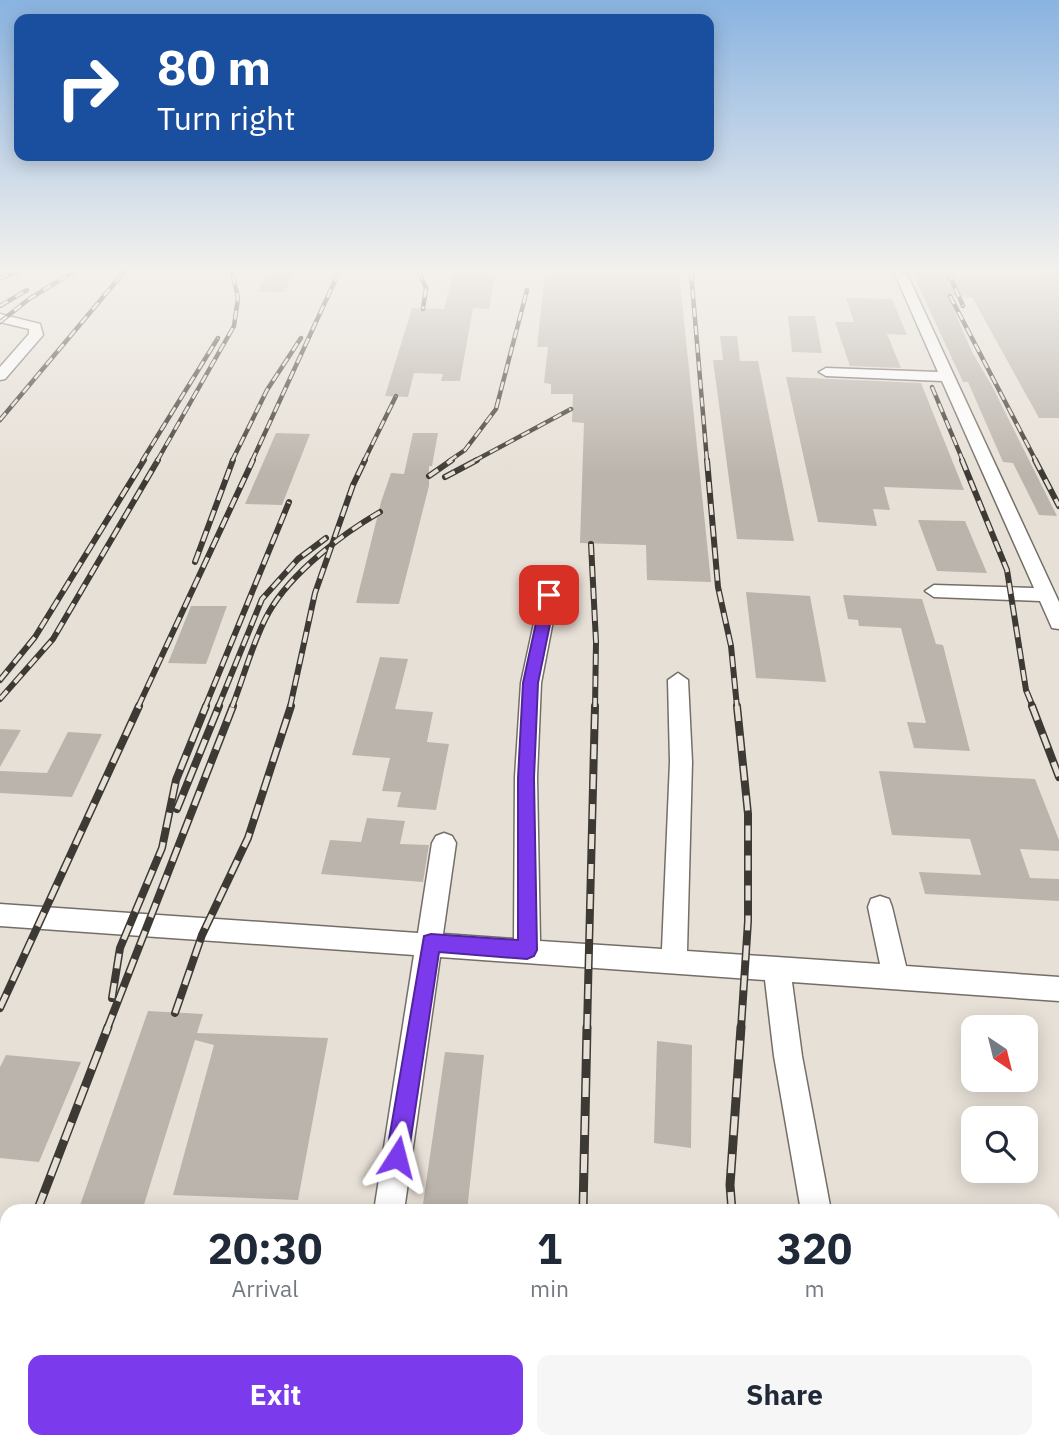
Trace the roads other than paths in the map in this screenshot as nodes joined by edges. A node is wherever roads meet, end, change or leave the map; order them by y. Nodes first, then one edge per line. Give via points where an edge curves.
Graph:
1 (32, 340) edge
2 (931, 340) edge
3 (826, 372) dead end
4 (0, 376) edge
5 (948, 377) junction
6 (934, 592) dead end
7 (1046, 594) junction
8 (549, 595) dead end
9 (1059, 624) edge
10 (678, 680) dead end
11 (444, 844) dead end
12 (880, 907) dead end
13 (0, 915) edge
14 (431, 942) junction
15 (527, 950) junction
16 (674, 962) junction
17 (777, 970) junction
18 (896, 979) junction
19 (1059, 989) edge
20 (390, 1204) edge
21 (815, 1204) edge

1 - 4 street
2 - 5 street
3 - 5 street
5 - 7 street
6 - 7 street
7 - 9 street
8 - 15 street via 531,683 526,778
10 - 16 street via 681,762
11 - 14 street
12 - 18 street
13 - 14 street
14 - 15 street
14 - 20 street
15 - 16 street
16 - 17 street
17 - 18 street
17 - 21 street
18 - 19 street

